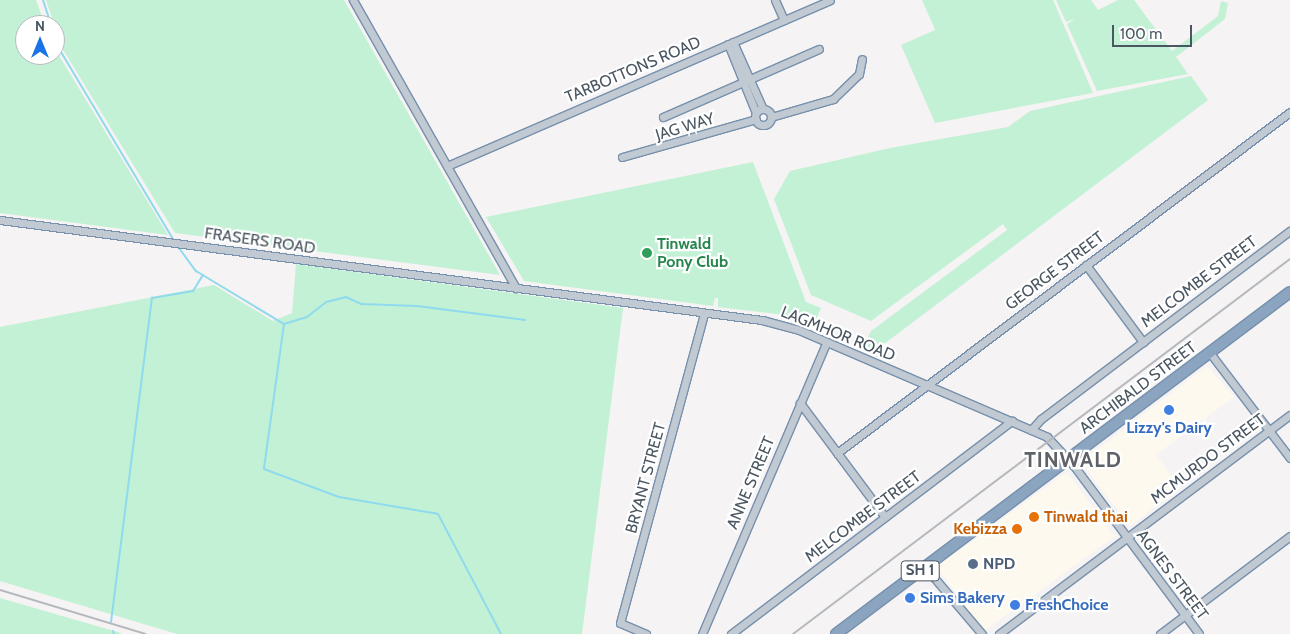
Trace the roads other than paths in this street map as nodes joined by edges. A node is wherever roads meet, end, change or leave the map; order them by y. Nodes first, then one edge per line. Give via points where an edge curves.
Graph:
1 (353, 0) edge
2 (775, 0) edge
3 (830, 0) edge
4 (784, 20) junction
5 (730, 43) junction
6 (819, 49) dead end
7 (862, 59) dead end
8 (747, 80) junction
9 (1290, 112) edge
10 (758, 114) junction
11 (771, 116) junction
12 (663, 117) dead end
13 (622, 158) dead end
14 (447, 166) junction
15 (0, 220) edge
16 (1290, 231) edge
17 (1086, 266) junction
18 (516, 288) junction
19 (1290, 292) edge
20 (704, 312) junction
21 (1143, 342) junction
22 (826, 343) junction
23 (1210, 353) junction
24 (928, 385) junction
25 (800, 403) junction
26 (1290, 415) edge
27 (1012, 421) junction
28 (1031, 430) junction
29 (1269, 431) junction
30 (836, 453) junction
31 (1290, 458) edge
32 (1068, 459) junction
33 (885, 517) junction
34 (1290, 536) edge
35 (1127, 538) junction
36 (926, 567) junction
37 (1185, 615) junction
38 (646, 634) edge
39 (702, 634) edge
40 (731, 634) edge
41 (836, 634) edge
42 (982, 634) edge
43 (999, 634) edge
44 (1160, 634) edge
45 (1199, 634) edge

1 - 14 street
2 - 4 street
3 - 4 street, TARBOTTONS ROAD
4 - 5 street, TARBOTTONS ROAD
5 - 8 street
5 - 14 street, TARBOTTONS ROAD
6 - 8 street
7 - 11 street via 859,74 833,99
8 - 10 street
8 - 12 street
9 - 17 street, GEORGE STREET
10 - 11 street
10 - 11 street, JAG WAY via 765,124
10 - 13 street, JAG WAY
14 - 18 street
15 - 18 street, FRASERS ROAD
16 - 21 street, MELCOMBE STREET
17 - 21 street
17 - 24 street, GEORGE STREET
18 - 20 street, LAGMHOR ROAD
19 - 23 highway, ARCHIBALD STREET / SH 1
20 - 22 street, LAGMHOR ROAD via 774,322
20 - 38 street, BRYANT STREET via 620,623
21 - 28 street, MELCOMBE STREET
22 - 24 street, LAGMHOR ROAD
22 - 25 street, ANNE STREET
23 - 29 street
23 - 32 highway, ARCHIBALD STREET / SH 1
24 - 27 street, LAGMHOR ROAD
24 - 30 street, GEORGE STREET
25 - 30 street
25 - 39 street, ANNE STREET
26 - 29 street, MCMURDO STREET
27 - 28 street, LAGMHOR ROAD
27 - 33 street, MELCOMBE STREET
28 - 32 street, LAGMHOR ROAD via 1050,440
29 - 31 street
29 - 35 street, MCMURDO STREET
30 - 33 street
32 - 35 street, AGNES STREET
32 - 36 highway, ARCHIBALD STREET / SH 1
33 - 40 street, MELCOMBE STREET
34 - 37 street
35 - 37 street, AGNES STREET
35 - 43 street, MCMURDO STREET
36 - 41 highway, ARCHIBALD STREET / SH 1
36 - 42 street
37 - 44 street
37 - 45 street, AGNES STREET

